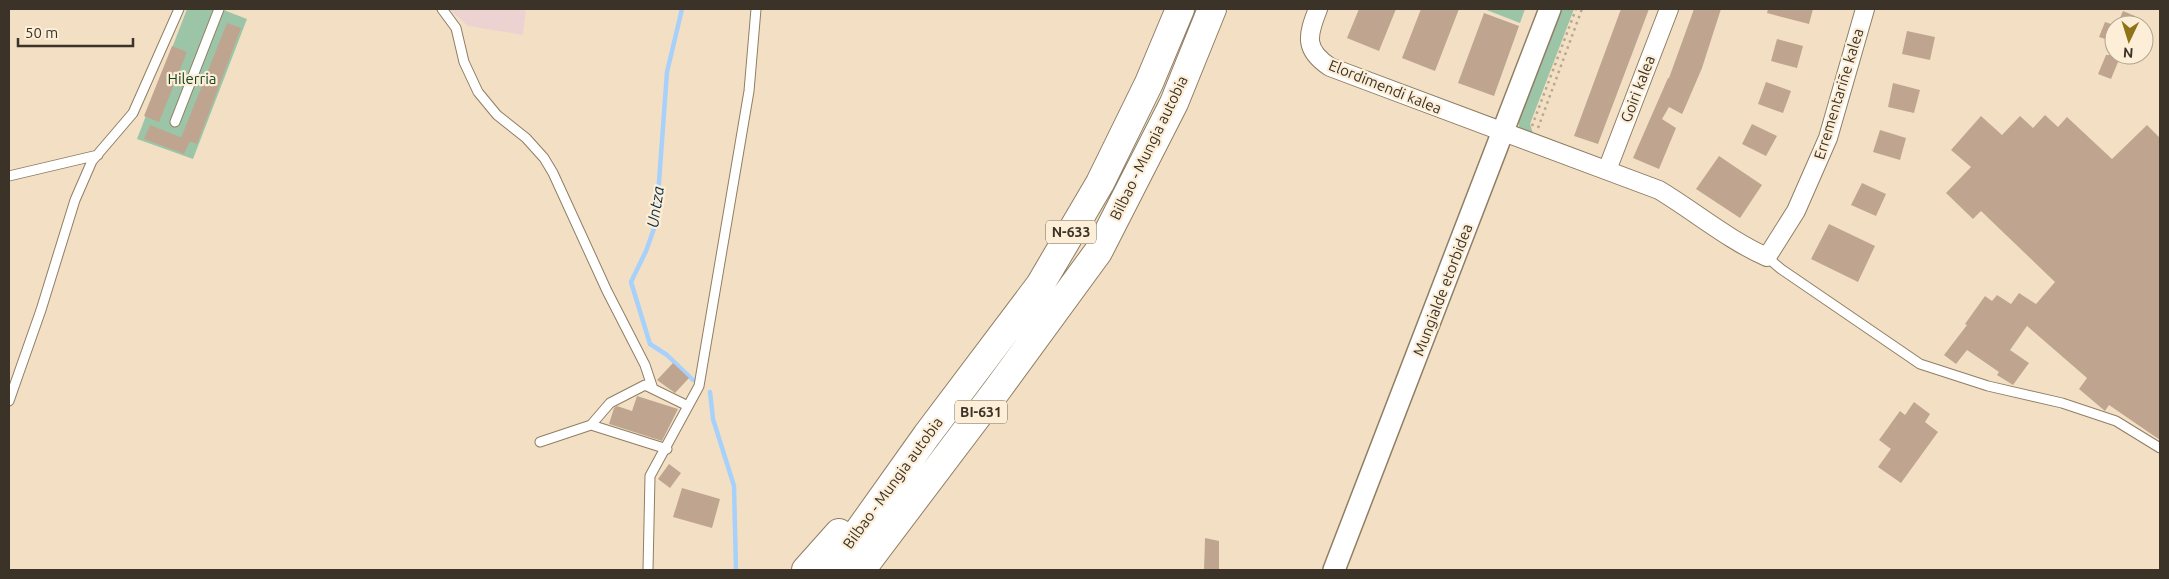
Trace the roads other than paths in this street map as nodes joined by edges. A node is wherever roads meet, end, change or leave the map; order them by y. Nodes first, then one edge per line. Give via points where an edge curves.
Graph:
1 (179, 9) edge
2 (219, 9) edge
3 (442, 9) edge
4 (756, 9) edge
5 (1180, 9) edge
6 (1212, 9) edge
7 (1318, 9) edge
8 (1550, 9) edge
9 (1669, 9) edge
10 (1865, 9) edge
11 (175, 122) dead end
12 (1503, 133) junction
13 (98, 155) junction
14 (1607, 170) junction
15 (9, 176) edge
16 (1098, 252) junction
17 (1767, 256) junction
18 (653, 389) junction
19 (9, 401) edge
20 (688, 406) junction
21 (591, 425) junction
22 (927, 435) junction
23 (540, 442) dead end
24 (667, 448) junction
25 (2160, 448) edge
26 (648, 570) edge
27 (806, 570) edge
28 (831, 570) edge
29 (861, 570) edge
30 (883, 570) edge
31 (1334, 570) edge

1 - 13 lane via 133,113
2 - 11 lane
3 - 18 lane via 456,28 464,62 478,92 497,116 526,138 553,173 645,365
4 - 20 lane via 749,91 731,204 699,386
5 - 22 highway, Bilbao - Mungia autobia / N-633 via 1149,83 1095,192 1040,285
6 - 16 highway, Bilbao - Mungia autobia / N-633 via 1174,102
7 - 12 street, Elordimendi kalea via 1311,26 1310,41 1318,59 1330,67
8 - 12 street, Mungialde etorbidea
9 - 14 street, Goiri kalea
10 - 17 street, Errementariñe kalea via 1825,146 1796,211
12 - 14 street, Elordimendi kalea
12 - 31 street, Mungialde etorbidea
13 - 15 lane
13 - 19 lane via 92,161 75,200
14 - 17 street, Elordimendi kalea via 1659,190 1751,250
16 - 29 highway, Bilbao - Mungia autobia / BI-631
16 - 30 highway, N-633 via 1042,357
17 - 25 lane via 1781,269 1920,364 2116,421
18 - 20 lane
18 - 21 lane via 645,385 610,403
20 - 24 lane
21 - 23 lane
21 - 24 lane
22 - 27 highway
22 - 28 highway, Bilbao - Mungia autobia
24 - 26 lane via 650,476

